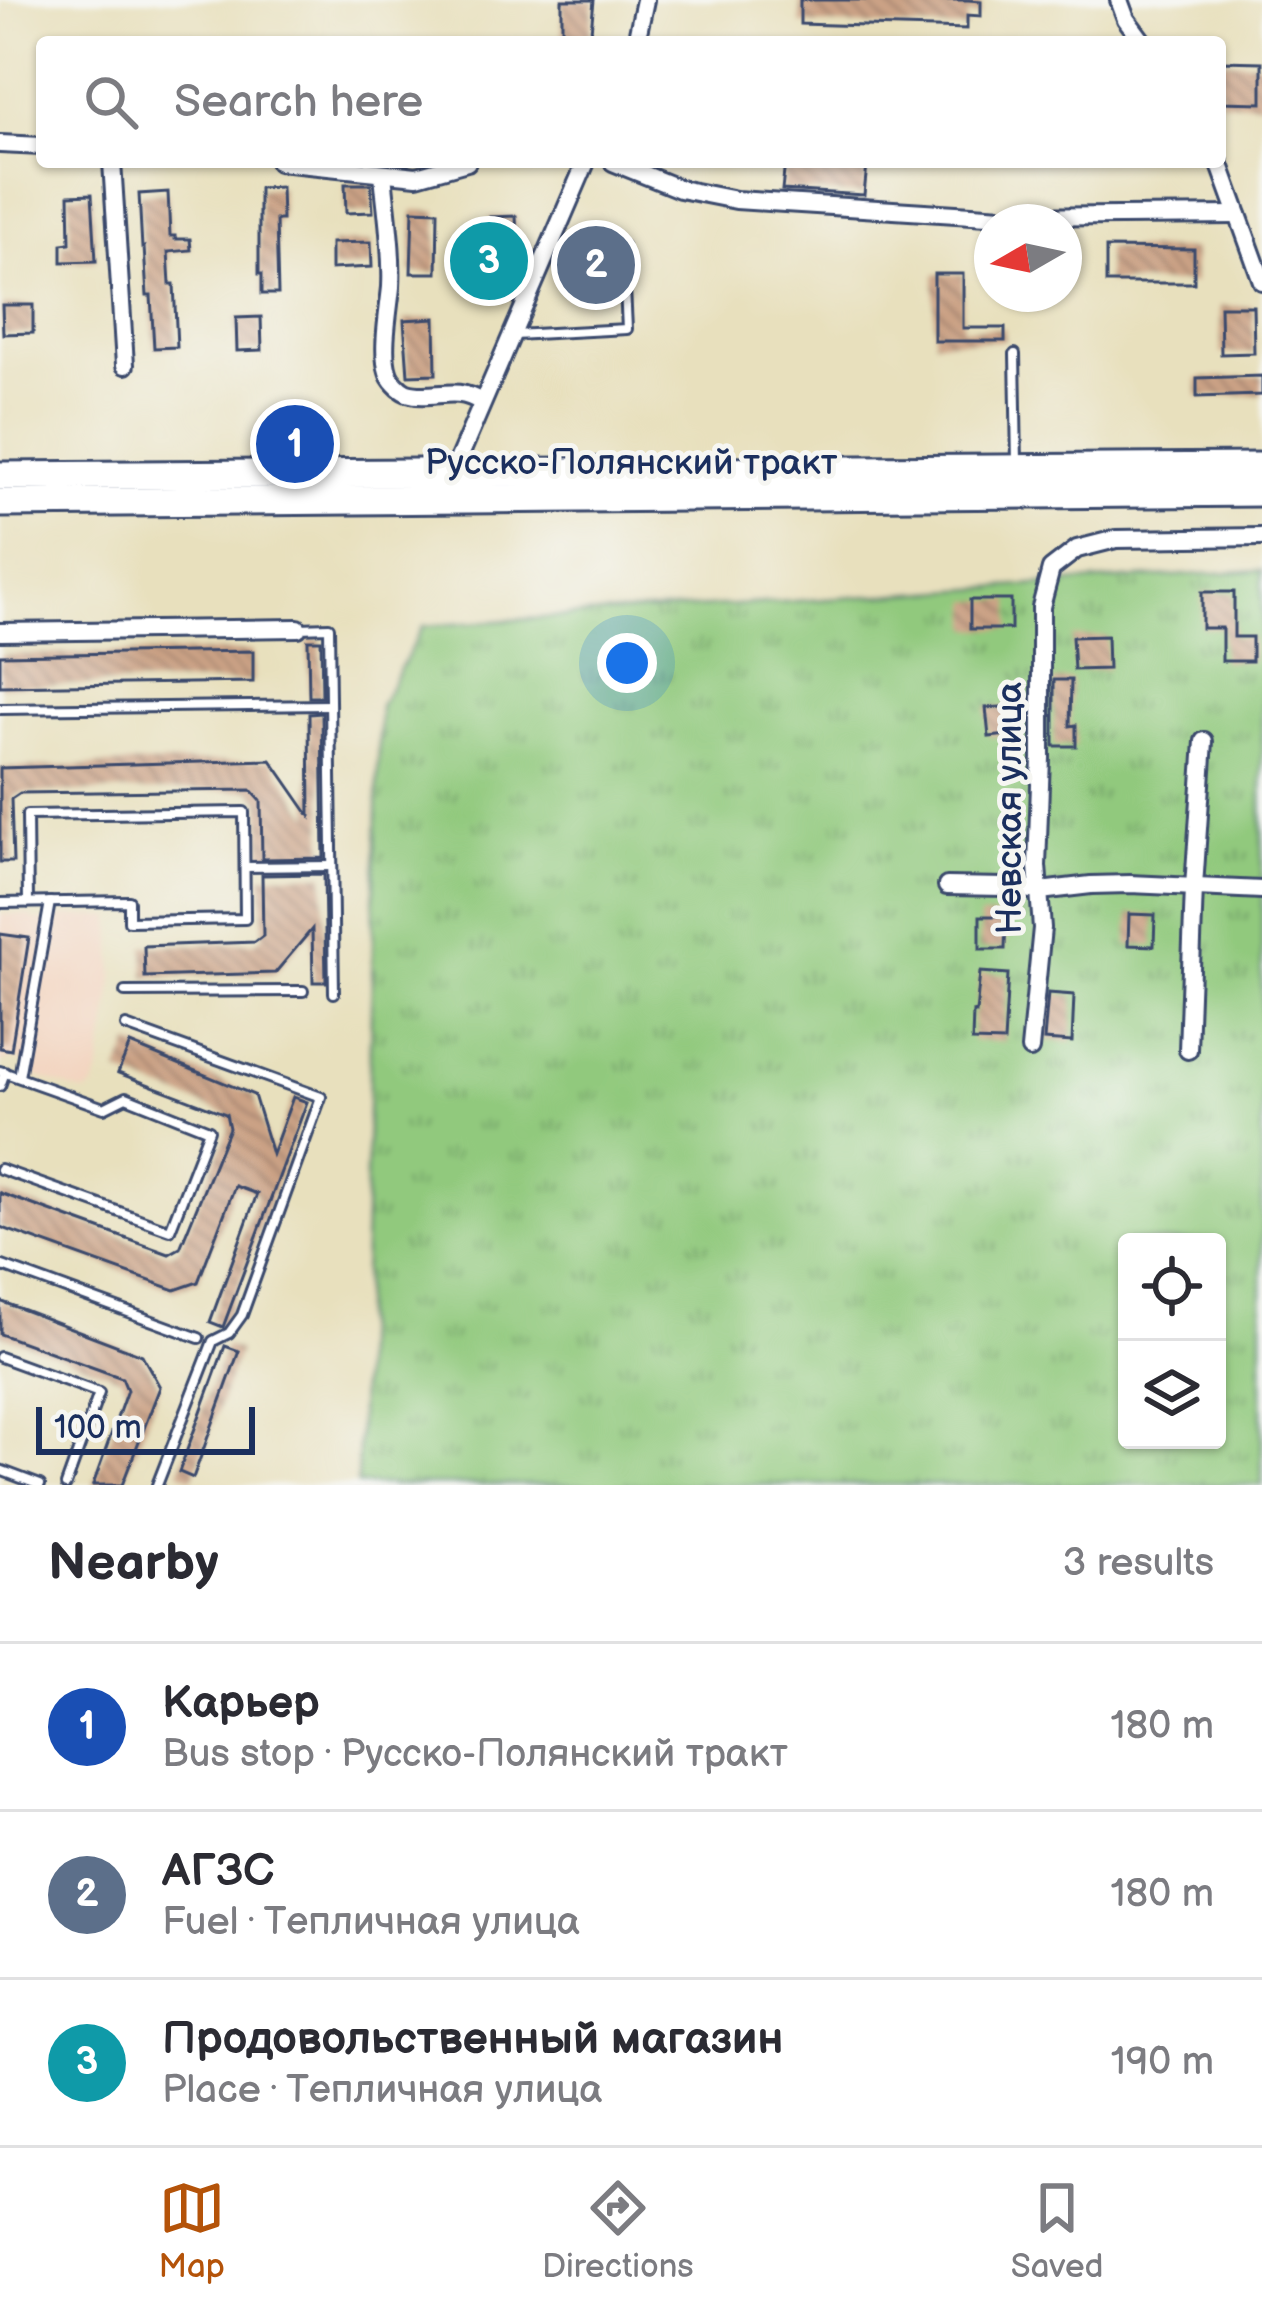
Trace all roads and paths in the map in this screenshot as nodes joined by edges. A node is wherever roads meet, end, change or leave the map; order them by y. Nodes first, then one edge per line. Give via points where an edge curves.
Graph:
1 (645, 0) edge
2 (1119, 0) edge
3 (637, 36) edge
4 (1139, 36) edge
5 (0, 144) edge
6 (36, 146) edge
7 (112, 168) edge
8 (336, 168) edge
9 (446, 168) edge
10 (584, 168) edge
11 (629, 168) edge
12 (1221, 168) edge
13 (383, 173) junction
14 (1238, 215) junction
15 (551, 248) junction
16 (1262, 281) edge
17 (512, 335) junction
18 (1016, 354) dead end
19 (125, 365) dead end
20 (481, 402) junction
21 (1262, 467) edge
22 (1018, 470) junction
23 (453, 472) junction
24 (0, 476) edge
25 (1262, 492) edge
26 (0, 503) edge
27 (1262, 537) edge
28 (298, 628) joint
29 (0, 632) edge
30 (330, 705) junction
31 (0, 709) edge
32 (1204, 741) dead end
33 (332, 866) junction
34 (245, 867) junction
35 (947, 886) dead end
36 (1193, 887) junction
37 (1262, 890) edge
38 (1040, 891) junction
39 (50, 902) junction
40 (0, 903) edge
41 (28, 903) junction
42 (303, 991) dead end
43 (124, 992) dead end
44 (334, 993) dead end
45 (126, 1026) dead end
46 (1030, 1049) dead end
47 (1188, 1050) dead end
48 (2, 1071) edge
49 (19, 1077) junction
50 (0, 1086) edge
51 (0, 1169) edge
52 (0, 1265) edge
53 (199, 1338) dead end
54 (0, 1357) edge
55 (0, 1471) edge
56 (40, 1485) edge
57 (67, 1485) edge
58 (157, 1485) edge

1 - 3 street
2 - 4 street
5 - 6 street
7 - 19 street
8 - 13 street
9 - 13 street
10 - 15 street
11 - 14 street via 736,200 1004,217
12 - 14 street
13 - 20 street via 388,374 408,393 457,392
14 - 16 street
15 - 17 street
15 - 17 lane via 623,246 627,329
17 - 20 street
18 - 22 lane
20 - 23 street
21 - 22 main road, Русско-Полянский тракт
22 - 23 main road, Русско-Полянский тракт
23 - 24 main road, Русско-Полянский тракт
25 - 26 main road, Русско-Полянский тракт
27 - 38 street, Невская улица via 1115,539 1077,548 1051,569 1041,607
28 - 29 street
28 - 30 lane via 328,627
30 - 31 lane
30 - 33 lane
32 - 36 street
33 - 34 lane
33 - 44 lane
34 - 39 lane via 245,919 129,921 129,901
34 - 41 lane via 244,812 27,815
35 - 38 street
36 - 37 street
36 - 38 street
36 - 47 street
38 - 46 street, Невская улица
39 - 41 lane
39 - 49 lane
40 - 41 lane
42 - 43 lane
45 - 58 lane via 321,1097 242,1315 213,1341
48 - 49 lane
48 - 50 lane
49 - 51 lane via 104,1108 126,1097 209,1130 170,1230
52 - 53 lane
54 - 57 lane via 99,1393
55 - 56 lane

